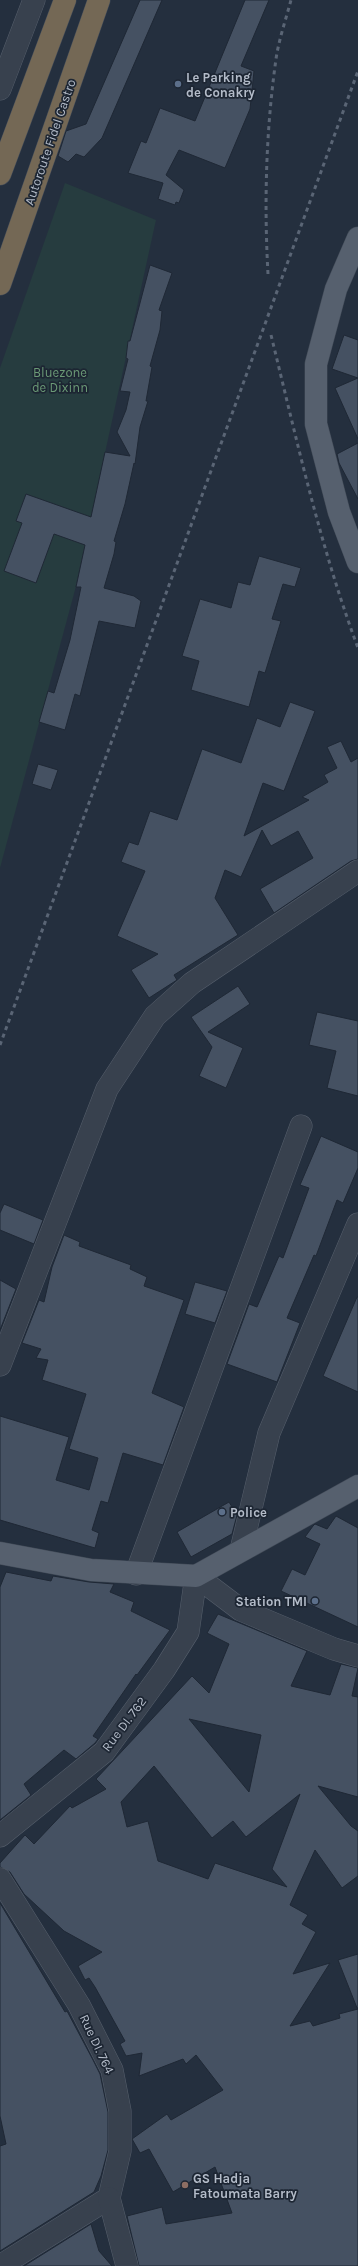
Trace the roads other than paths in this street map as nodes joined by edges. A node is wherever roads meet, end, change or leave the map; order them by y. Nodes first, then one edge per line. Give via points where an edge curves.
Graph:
1 (34, 0) edge
2 (65, 0) edge
3 (99, 0) edge
4 (0, 89) edge
5 (0, 174) edge
6 (358, 238) edge
7 (0, 284) edge
8 (358, 562) edge
9 (358, 871) edge
10 (301, 1126) dead end
11 (358, 1224) edge
12 (0, 1365) edge
13 (358, 1486) edge
14 (241, 1550) junction
15 (0, 1553) edge
16 (136, 1574) junction
17 (196, 1576) junction
18 (358, 1656) edge
19 (0, 1836) edge
20 (0, 1879) edge
21 (109, 2198) junction
22 (0, 2266) edge
23 (127, 2266) edge

1 - 4 street
2 - 5 highway
3 - 7 highway, Autoroute Fidel Castro
6 - 8 main road via 336,289 316,364 316,424 339,512
9 - 12 street via 192,983 155,1016 107,1089
10 - 16 street
11 - 14 street via 269,1433
13 - 14 main road
14 - 17 main road
15 - 16 main road via 91,1570
16 - 17 main road
17 - 18 street via 241,1610 334,1649
17 - 19 street, Rue DI. 762 via 188,1632 164,1670 104,1752
20 - 21 street, Rue DI. 764 via 79,2005 112,2070 120,2111 120,2151
21 - 22 street
21 - 23 street

